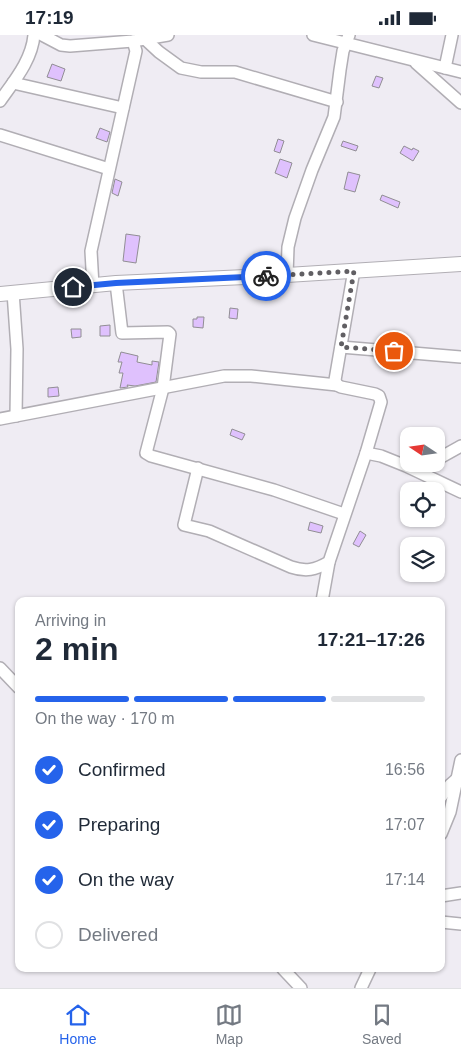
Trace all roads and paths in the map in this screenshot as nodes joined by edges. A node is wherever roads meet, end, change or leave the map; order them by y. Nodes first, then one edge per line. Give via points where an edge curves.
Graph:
1 (34, 35) edge
2 (42, 35) edge
3 (168, 35) edge
4 (313, 35) edge
5 (452, 35) edge
6 (145, 39) junction
7 (347, 39) edge
8 (133, 41) junction
9 (412, 60) junction
10 (445, 68) junction
11 (461, 72) edge
12 (13, 83) junction
13 (0, 101) edge
14 (337, 102) junction
15 (461, 103) edge
16 (123, 108) junction
17 (0, 135) edge
18 (109, 169) junction
19 (461, 264) edge
20 (354, 271) junction
21 (287, 275) junction
22 (116, 283) junction
23 (92, 286) junction
24 (7, 293) edge
25 (341, 347) junction
26 (461, 357) edge
27 (338, 385) junction
28 (162, 388) junction
29 (16, 416) junction
30 (0, 419) edge
31 (461, 446) edge
32 (366, 453) junction
33 (445, 455) edge
34 (400, 464) edge
35 (198, 468) junction
36 (420, 473) edge
37 (461, 493) edge
38 (344, 514) junction
39 (329, 562) junction
40 (323, 597) edge
41 (0, 668) edge
42 (15, 684) edge
43 (461, 761) edge
44 (458, 778) junction
45 (445, 793) edge
46 (445, 825) edge
47 (461, 893) edge
48 (445, 895) edge
49 (445, 922) edge
50 (461, 924) edge
51 (286, 972) edge
52 (369, 972) edge
53 (301, 988) edge
54 (361, 988) edge

1 - 12 street via 30,56
2 - 8 street via 70,46
3 - 6 street
4 - 7 street
5 - 10 street
6 - 8 street
6 - 14 street via 181,68 201,72 235,72
7 - 9 street
7 - 14 street
8 - 16 street via 136,51
9 - 10 street
9 - 15 street
10 - 11 street
12 - 13 street
12 - 16 street
14 - 21 street via 295,218 288,247
16 - 18 street
17 - 18 street
18 - 23 street via 91,251
19 - 20 main road
20 - 21 main road
20 - 25 street
21 - 22 main road
22 - 23 main road
22 - 28 street via 122,333 170,334
23 - 24 main road
24 - 29 street via 17,349
25 - 26 street
25 - 27 street via 335,380
27 - 28 street via 251,375 224,376
27 - 32 street via 375,394 380,399
28 - 29 street
28 - 35 street via 146,453
29 - 30 street
31 - 33 street
32 - 34 street
32 - 38 street
35 - 38 street
35 - 39 street via 184,525 209,531 302,571
36 - 37 street
38 - 39 street
39 - 40 street
41 - 42 street
43 - 44 street
44 - 45 street
44 - 46 street
47 - 48 street
49 - 50 street
51 - 53 street
52 - 54 street

